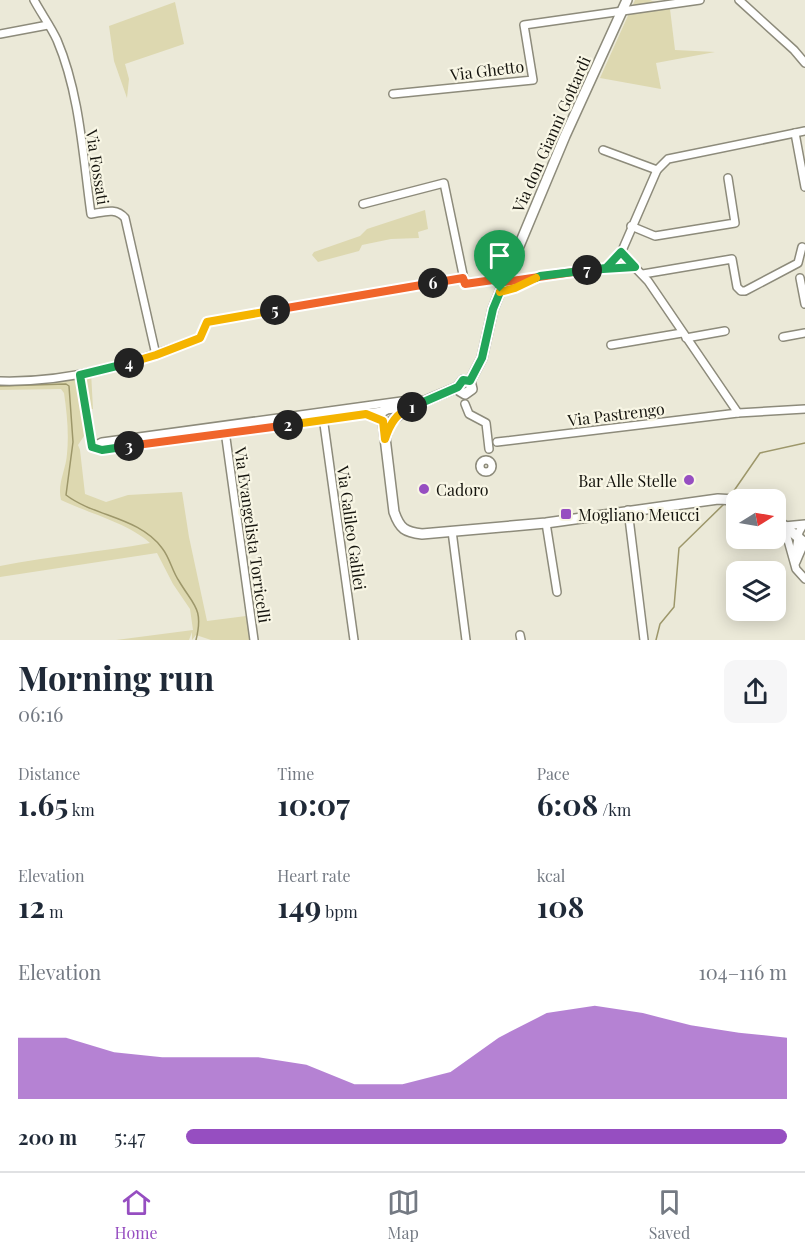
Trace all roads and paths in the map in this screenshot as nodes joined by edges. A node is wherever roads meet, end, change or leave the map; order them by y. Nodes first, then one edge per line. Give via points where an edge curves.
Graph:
1 (33, 0) edge
2 (627, 0) edge
3 (700, 0) edge
4 (739, 0) edge
5 (622, 10) junction
6 (48, 25) junction
7 (0, 34) edge
8 (805, 63) edge
9 (393, 94) dead end
10 (805, 132) edge
11 (795, 133) junction
12 (603, 150) dead end
13 (657, 170) junction
14 (728, 178) dead end
15 (805, 187) edge
16 (363, 204) dead end
17 (632, 226) junction
18 (802, 248) dead end
19 (621, 252) junction
20 (635, 267) junction
21 (606, 268) junction
22 (643, 274) junction
23 (540, 276) junction
24 (463, 278) junction
25 (800, 278) dead end
26 (504, 282) junction
27 (500, 292) junction
28 (805, 304) edge
29 (725, 331) dead end
30 (805, 333) edge
31 (684, 336) junction
32 (783, 337) dead end
33 (611, 345) dead end
34 (156, 355) junction
35 (80, 375) junction
36 (0, 381) edge
37 (471, 386) junction
38 (460, 390) junction
39 (426, 401) junction
40 (465, 404) junction
41 (805, 410) edge
42 (322, 412) junction
43 (738, 413) junction
44 (387, 417) junction
45 (323, 420) junction
46 (225, 425) junction
47 (226, 433) junction
48 (497, 442) dead end
49 (92, 447) junction
50 (489, 449) junction
51 (726, 499) edge
52 (628, 510) junction
53 (546, 523) junction
54 (804, 525) edge
55 (786, 526) edge
56 (786, 528) edge
57 (452, 531) junction
58 (786, 533) edge
59 (803, 541) edge
60 (802, 555) edge
61 (795, 564) junction
62 (805, 579) edge
63 (556, 592) dead end
64 (254, 640) edge
65 (354, 640) edge
66 (466, 640) edge
67 (644, 640) edge

1 - 6 street, Via Fossati
2 - 5 main road, Via don Gianni Gottardi
3 - 5 street, Via Ghetto
4 - 8 street
5 - 9 street, Via Ghetto via 524,25 533,80
5 - 26 main road, Via don Gianni Gottardi
6 - 7 street
6 - 34 street, Via Fossati via 69,78 91,214 115,210 125,218
10 - 11 street
11 - 13 street via 668,159
11 - 15 street
12 - 13 street
13 - 17 street
14 - 17 street via 735,223 655,236
16 - 24 street via 444,183
17 - 19 street
18 - 22 street via 798,263 745,291 737,287 732,259
19 - 20 street
19 - 21 street
20 - 21 street
20 - 22 street
21 - 23 street
22 - 31 street
23 - 26 street
23 - 27 street
24 - 26 street via 465,284
24 - 34 street via 207,322 200,338
25 - 28 street
26 - 27 main road, Via don Gianni Gottardi
27 - 37 main road, Via don Gianni Gottardi
29 - 31 street
30 - 32 street
31 - 33 street
31 - 43 street
34 - 35 street
35 - 36 street
35 - 49 street
37 - 38 main road via 461,381
37 - 40 street
38 - 39 main road
38 - 40 street
39 - 42 street via 416,399
39 - 44 main road
40 - 50 street via 469,414 486,423
41 - 43 street, Via Pastrengo
42 - 45 street, Via Galileo Galilei
42 - 46 street
43 - 48 street, Via Pastrengo
44 - 45 street via 366,414
44 - 57 main road via 385,439 399,526 404,531 422,534
45 - 47 street
45 - 65 street, Via Galileo Galilei
46 - 47 street, Via Evangelista Torricelli
46 - 49 street via 102,442
47 - 49 street via 102,450
47 - 64 street, Via Evangelista Torricelli
50 - 50 street via 491,469 484,472 481,461
51 - 52 main road
52 - 53 main road
52 - 67 street
53 - 57 main road
53 - 63 street
54 - 55 street
54 - 59 street
56 - 59 main road
57 - 66 street
58 - 61 street
59 - 60 street
59 - 61 street
60 - 61 street
61 - 62 street

